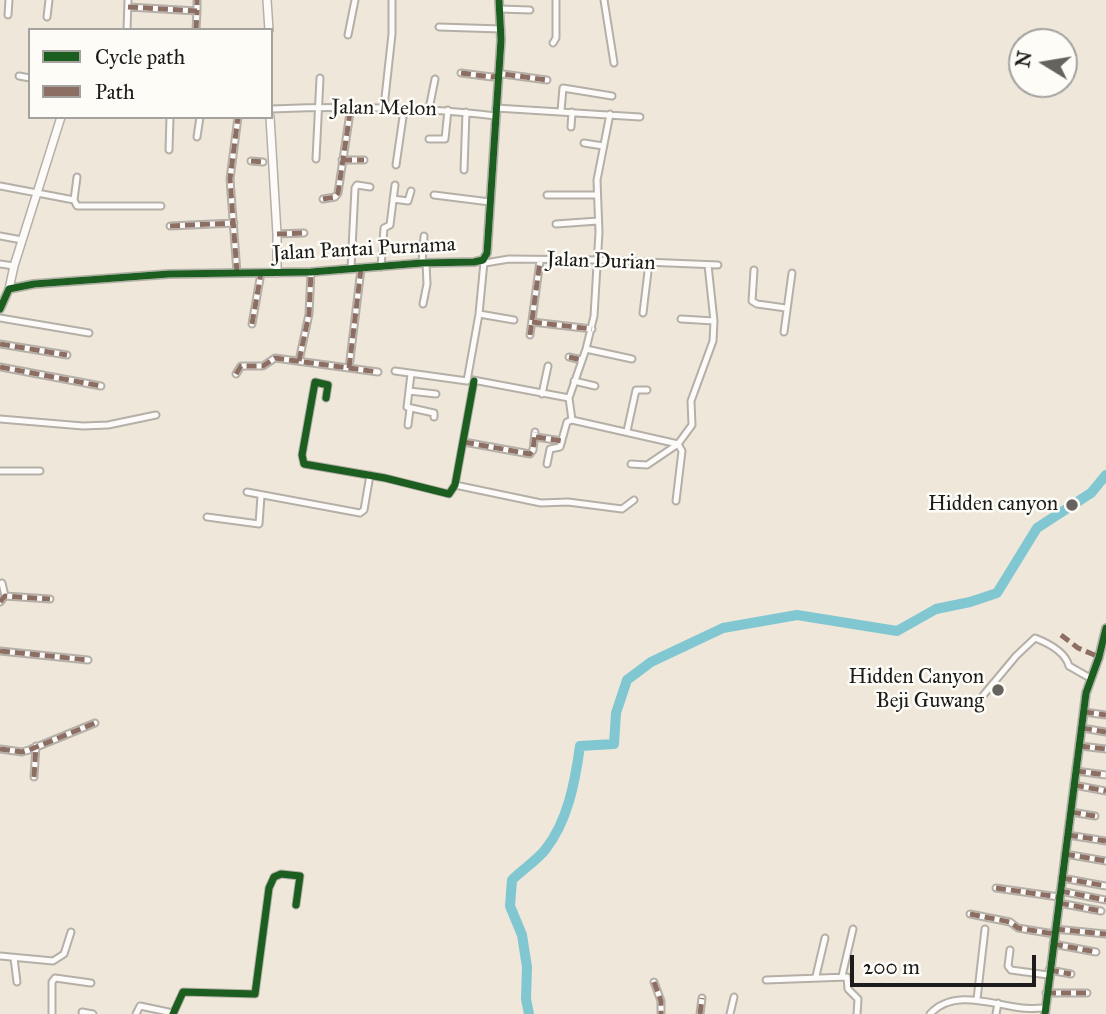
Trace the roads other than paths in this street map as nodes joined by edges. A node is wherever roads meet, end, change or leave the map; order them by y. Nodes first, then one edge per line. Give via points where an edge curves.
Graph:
1 (9, 0) edge
2 (49, 0) edge
3 (197, 0) edge
4 (267, 0) edge
5 (355, 0) edge
6 (392, 0) edge
7 (556, 0) edge
8 (604, 0) edge
9 (128, 4) edge
10 (500, 4) edge
11 (530, 10) dead end
12 (197, 11) junction
13 (8, 15) dead end
14 (47, 17) dead end
15 (439, 27) dead end
16 (127, 28) edge
17 (196, 28) edge
18 (269, 28) edge
19 (501, 29) junction
20 (348, 35) dead end
21 (553, 43) dead end
22 (614, 63) dead end
23 (461, 73) dead end
24 (498, 75) junction
25 (19, 76) dead end
26 (28, 78) edge
27 (320, 78) dead end
28 (435, 79) dead end
29 (547, 80) dead end
30 (612, 96) dead end
31 (351, 106) junction
32 (318, 107) junction
33 (384, 107) junction
34 (273, 109) edge
35 (429, 109) junction
36 (404, 110) junction
37 (448, 110) junction
38 (561, 111) junction
39 (466, 112) junction
40 (496, 112) junction
41 (572, 112) junction
42 (610, 114) junction
43 (640, 117) dead end
44 (60, 119) edge
45 (170, 119) edge
46 (200, 119) edge
47 (238, 119) edge
48 (270, 119) edge
49 (571, 127) dead end
50 (197, 137) dead end
51 (429, 139) dead end
52 (584, 143) dead end
53 (603, 146) junction
54 (169, 150) dead end
55 (316, 159) dead end
56 (342, 160) junction
57 (364, 160) dead end
58 (251, 161) dead end
59 (263, 162) dead end
60 (396, 165) dead end
61 (464, 170) dead end
62 (77, 177) dead end
63 (396, 185) dead end
64 (0, 186) edge
65 (370, 187) dead end
66 (411, 191) dead end
67 (38, 192) junction
68 (434, 195) dead end
69 (547, 195) dead end
70 (598, 195) junction
71 (323, 199) dead end
72 (74, 200) junction
73 (393, 200) junction
74 (490, 202) junction
75 (161, 206) dead end
76 (598, 221) junction
77 (234, 223) junction
78 (556, 223) dead end
79 (170, 226) dead end
80 (304, 233) dead end
81 (277, 234) junction
82 (0, 236) edge
83 (424, 236) dead end
84 (22, 240) junction
85 (596, 260) junction
86 (484, 261) junction
87 (540, 261) junction
88 (424, 263) junction
89 (0, 264) edge
90 (649, 264) junction
91 (708, 265) junction
92 (718, 265) dead end
93 (14, 266) junction
94 (381, 267) junction
95 (351, 269) junction
96 (361, 269) junction
97 (754, 270) dead end
98 (311, 272) junction
99 (237, 273) junction
100 (261, 273) junction
101 (276, 273) junction
102 (792, 273) dead end
103 (9, 289) junction
104 (423, 304) dead end
105 (786, 308) junction
106 (0, 309) edge
107 (643, 313) dead end
108 (479, 314) junction
109 (0, 318) edge
110 (681, 319) dead end
111 (514, 320) dead end
112 (714, 321) junction
113 (532, 322) junction
114 (252, 324) dead end
115 (592, 329) junction
116 (89, 332) dead end
117 (784, 332) dead end
118 (530, 335) dead end
119 (0, 344) edge
120 (586, 349) junction
121 (67, 355) dead end
122 (569, 357) dead end
123 (632, 359) dead end
124 (582, 360) junction
125 (299, 361) junction
126 (548, 366) dead end
127 (0, 367) edge
128 (349, 368) junction
129 (395, 371) dead end
130 (378, 372) dead end
131 (236, 374) dead end
132 (411, 374) junction
133 (471, 380) junction
134 (575, 381) junction
135 (101, 386) dead end
136 (595, 386) dead end
137 (647, 390) dead end
138 (409, 391) junction
139 (436, 394) dead end
140 (542, 394) junction
141 (326, 398) dead end
142 (569, 398) junction
143 (410, 409) junction
144 (156, 415) dead end
145 (434, 417) dead end
146 (0, 419) edge
147 (572, 420) junction
148 (408, 425) dead end
149 (627, 431) junction
150 (562, 441) junction
151 (464, 442) junction
152 (678, 444) junction
153 (547, 464) dead end
154 (631, 464) dead end
155 (0, 471) edge
156 (40, 471) dead end
157 (370, 475) junction
158 (455, 485) junction
159 (247, 492) dead end
160 (261, 496) junction
161 (634, 500) dead end
162 (676, 501) dead end
163 (207, 517) dead end
164 (2, 583) dead end
165 (5, 596) junction
166 (50, 599) dead end
167 (0, 602) edge
168 (1106, 628) edge
169 (0, 651) edge
170 (88, 660) dead end
171 (1090, 678) junction
172 (976, 704) dead end
173 (1084, 712) junction
174 (1106, 715) edge
175 (95, 723) dead end
176 (1082, 728) junction
177 (1106, 732) edge
178 (36, 746) junction
179 (1080, 746) junction
180 (0, 749) edge
181 (1106, 750) edge
182 (1076, 771) junction
183 (1106, 775) edge
184 (34, 777) dead end
185 (1074, 785) junction
186 (1106, 790) edge
187 (1071, 811) junction
188 (1096, 816) dead end
189 (1068, 835) junction
190 (1106, 841) edge
191 (1065, 854) junction
192 (1106, 861) edge
193 (1062, 878) junction
194 (1106, 886) edge
195 (996, 888) dead end
196 (1059, 897) junction
197 (1106, 900) edge
198 (296, 905) dead end
199 (1101, 911) dead end
200 (970, 914) dead end
201 (853, 929) dead end
202 (985, 929) dead end
203 (1054, 931) junction
204 (71, 932) dead end
205 (1106, 934) edge
206 (825, 938) dead end
207 (1052, 944) junction
208 (1010, 950) dead end
209 (1096, 952) dead end
210 (0, 956) edge
211 (14, 958) junction
212 (1048, 972) junction
213 (1071, 974) dead end
214 (816, 976) junction
215 (842, 976) junction
216 (766, 980) dead end
217 (17, 982) dead end
218 (653, 982) dead end
219 (91, 984) dead end
220 (1046, 993) junction
221 (1087, 993) dead end
222 (734, 997) dead end
223 (702, 998) dead end
224 (977, 999) junction
225 (998, 1003) junction
226 (1045, 1011) edge
227 (82, 1012) edge
228 (52, 1014) edge
229 (93, 1014) edge
230 (135, 1014) edge
231 (173, 1014) edge
232 (662, 1014) edge
233 (700, 1014) edge
234 (730, 1014) edge
235 (858, 1014) edge
236 (930, 1014) edge
237 (996, 1014) edge

1 - 13 street
2 - 14 street
3 - 12 street
4 - 18 street
5 - 20 street
6 - 33 street
7 - 21 street
8 - 22 street
9 - 12 street
9 - 16 street
10 - 11 street
10 - 19 street, Jalan Pantai Purnama
12 - 17 street
15 - 19 street
19 - 24 street, Jalan Pantai Purnama
23 - 24 street
24 - 29 street
24 - 40 street, Jalan Pantai Purnama
25 - 26 street
27 - 32 street
28 - 35 street
30 - 38 street via 564,88
31 - 32 street, Jalan Melon
31 - 33 street, Jalan Melon
31 - 56 street
32 - 34 street, Jalan Melon
32 - 55 street
33 - 36 street, Jalan Melon
35 - 36 street, Jalan Melon
35 - 37 street, Jalan Melon
36 - 60 street
37 - 39 street, Jalan Melon
37 - 51 street via 445,139
38 - 40 street, Jalan Melon
38 - 41 street, Jalan Melon
39 - 40 street, Jalan Melon
39 - 61 street
40 - 74 street, Jalan Pantai Purnama
41 - 42 street, Jalan Melon
41 - 49 street
42 - 43 street, Jalan Melon
42 - 53 street
44 - 67 street
45 - 54 street
46 - 50 street
47 - 77 street via 230,170
48 - 81 street
52 - 53 street
53 - 70 street
56 - 57 street
56 - 71 street via 337,195
58 - 59 street
62 - 72 street
63 - 73 street
64 - 67 street
65 - 95 street via 355,188
66 - 73 street via 408,201
67 - 72 street
67 - 84 street
68 - 74 street
69 - 70 street
70 - 76 street
72 - 75 street via 79,206
73 - 94 street via 390,226 384,228
74 - 86 street, Jalan Pantai Purnama
76 - 78 street
76 - 85 street
77 - 79 street
77 - 99 street
80 - 81 street
81 - 101 street
82 - 84 street
83 - 88 street
84 - 93 street
85 - 87 street, Jalan Durian
85 - 90 street, Jalan Durian
85 - 115 street
86 - 87 street, Jalan Durian
86 - 88 street, Jalan Pantai Purnama
86 - 108 street
87 - 113 street
88 - 94 street, Jalan Pantai Purnama
88 - 104 street via 427,284
89 - 93 street
90 - 91 street, Jalan Durian
90 - 107 street
91 - 92 street, Jalan Durian
91 - 112 street
93 - 103 street
94 - 96 street, Jalan Pantai Purnama
95 - 96 street, Jalan Pantai Purnama
95 - 98 street, Jalan Pantai Purnama
96 - 128 street
97 - 105 street via 752,301
98 - 101 street, Jalan Pantai Purnama
98 - 125 street via 309,314
99 - 100 street, Jalan Pantai Purnama
99 - 103 street, Jalan Pantai Purnama via 169,274
100 - 101 street, Jalan Pantai Purnama
100 - 114 street
102 - 105 street
103 - 106 street
105 - 117 street
108 - 111 street
108 - 133 street
109 - 116 street
110 - 112 street
112 - 152 street via 710,351 691,401 692,425
113 - 115 street
113 - 118 street
115 - 120 street
119 - 121 street
120 - 123 street
120 - 124 street
122 - 124 street
124 - 134 street
125 - 128 street
125 - 131 street via 274,358 263,366 241,366
126 - 140 street
127 - 135 street
128 - 130 street
129 - 132 street
132 - 133 street
132 - 138 street
133 - 140 street
133 - 151 street
134 - 136 street
134 - 142 street
137 - 149 street via 636,390
138 - 139 street
138 - 143 street
140 - 142 street
141 - 157 street via 328,385 315,382 302,462
142 - 147 street
143 - 145 street via 434,413
143 - 148 street
144 - 146 street via 83,426
147 - 149 street
147 - 150 street via 567,422
149 - 152 street
150 - 151 street via 536,435 530,454
150 - 153 street via 559,448 550,449
151 - 158 street
152 - 154 street via 646,466
152 - 162 street via 682,451
155 - 156 street
157 - 158 street via 449,494
157 - 160 street via 360,513
158 - 161 street via 541,503 622,509
159 - 160 street
160 - 163 street via 259,524
164 - 165 street
165 - 166 street
165 - 167 street
168 - 171 street
169 - 170 street
171 - 172 street via 1035,638
171 - 173 street
173 - 174 street
173 - 176 street
175 - 178 street
176 - 177 street
176 - 179 street
178 - 180 street via 22,752
178 - 184 street
179 - 181 street
179 - 182 street
182 - 183 street
182 - 185 street
185 - 186 street
185 - 187 street
187 - 188 street
187 - 189 street
189 - 190 street
189 - 191 street
191 - 192 street
191 - 193 street
193 - 194 street
193 - 196 street
195 - 196 street
196 - 197 street
196 - 199 street
196 - 203 street
198 - 231 street via 300,876 274,877 255,994 183,992
200 - 203 street via 1010,922 1018,928
201 - 215 street
202 - 224 street
203 - 205 street
203 - 207 street
204 - 211 street via 59,958
206 - 214 street
207 - 209 street
207 - 212 street
208 - 212 street via 1011,970
210 - 211 street
211 - 217 street
212 - 213 street
212 - 220 street
214 - 215 street
214 - 216 street
215 - 235 street via 847,977 848,989 858,999
218 - 232 street
219 - 228 street via 55,978
220 - 221 street
220 - 226 street
222 - 234 street
223 - 233 street
224 - 225 street
224 - 236 street via 946,1004
225 - 226 street
225 - 237 street
227 - 229 street
230 - 231 street via 140,1006

